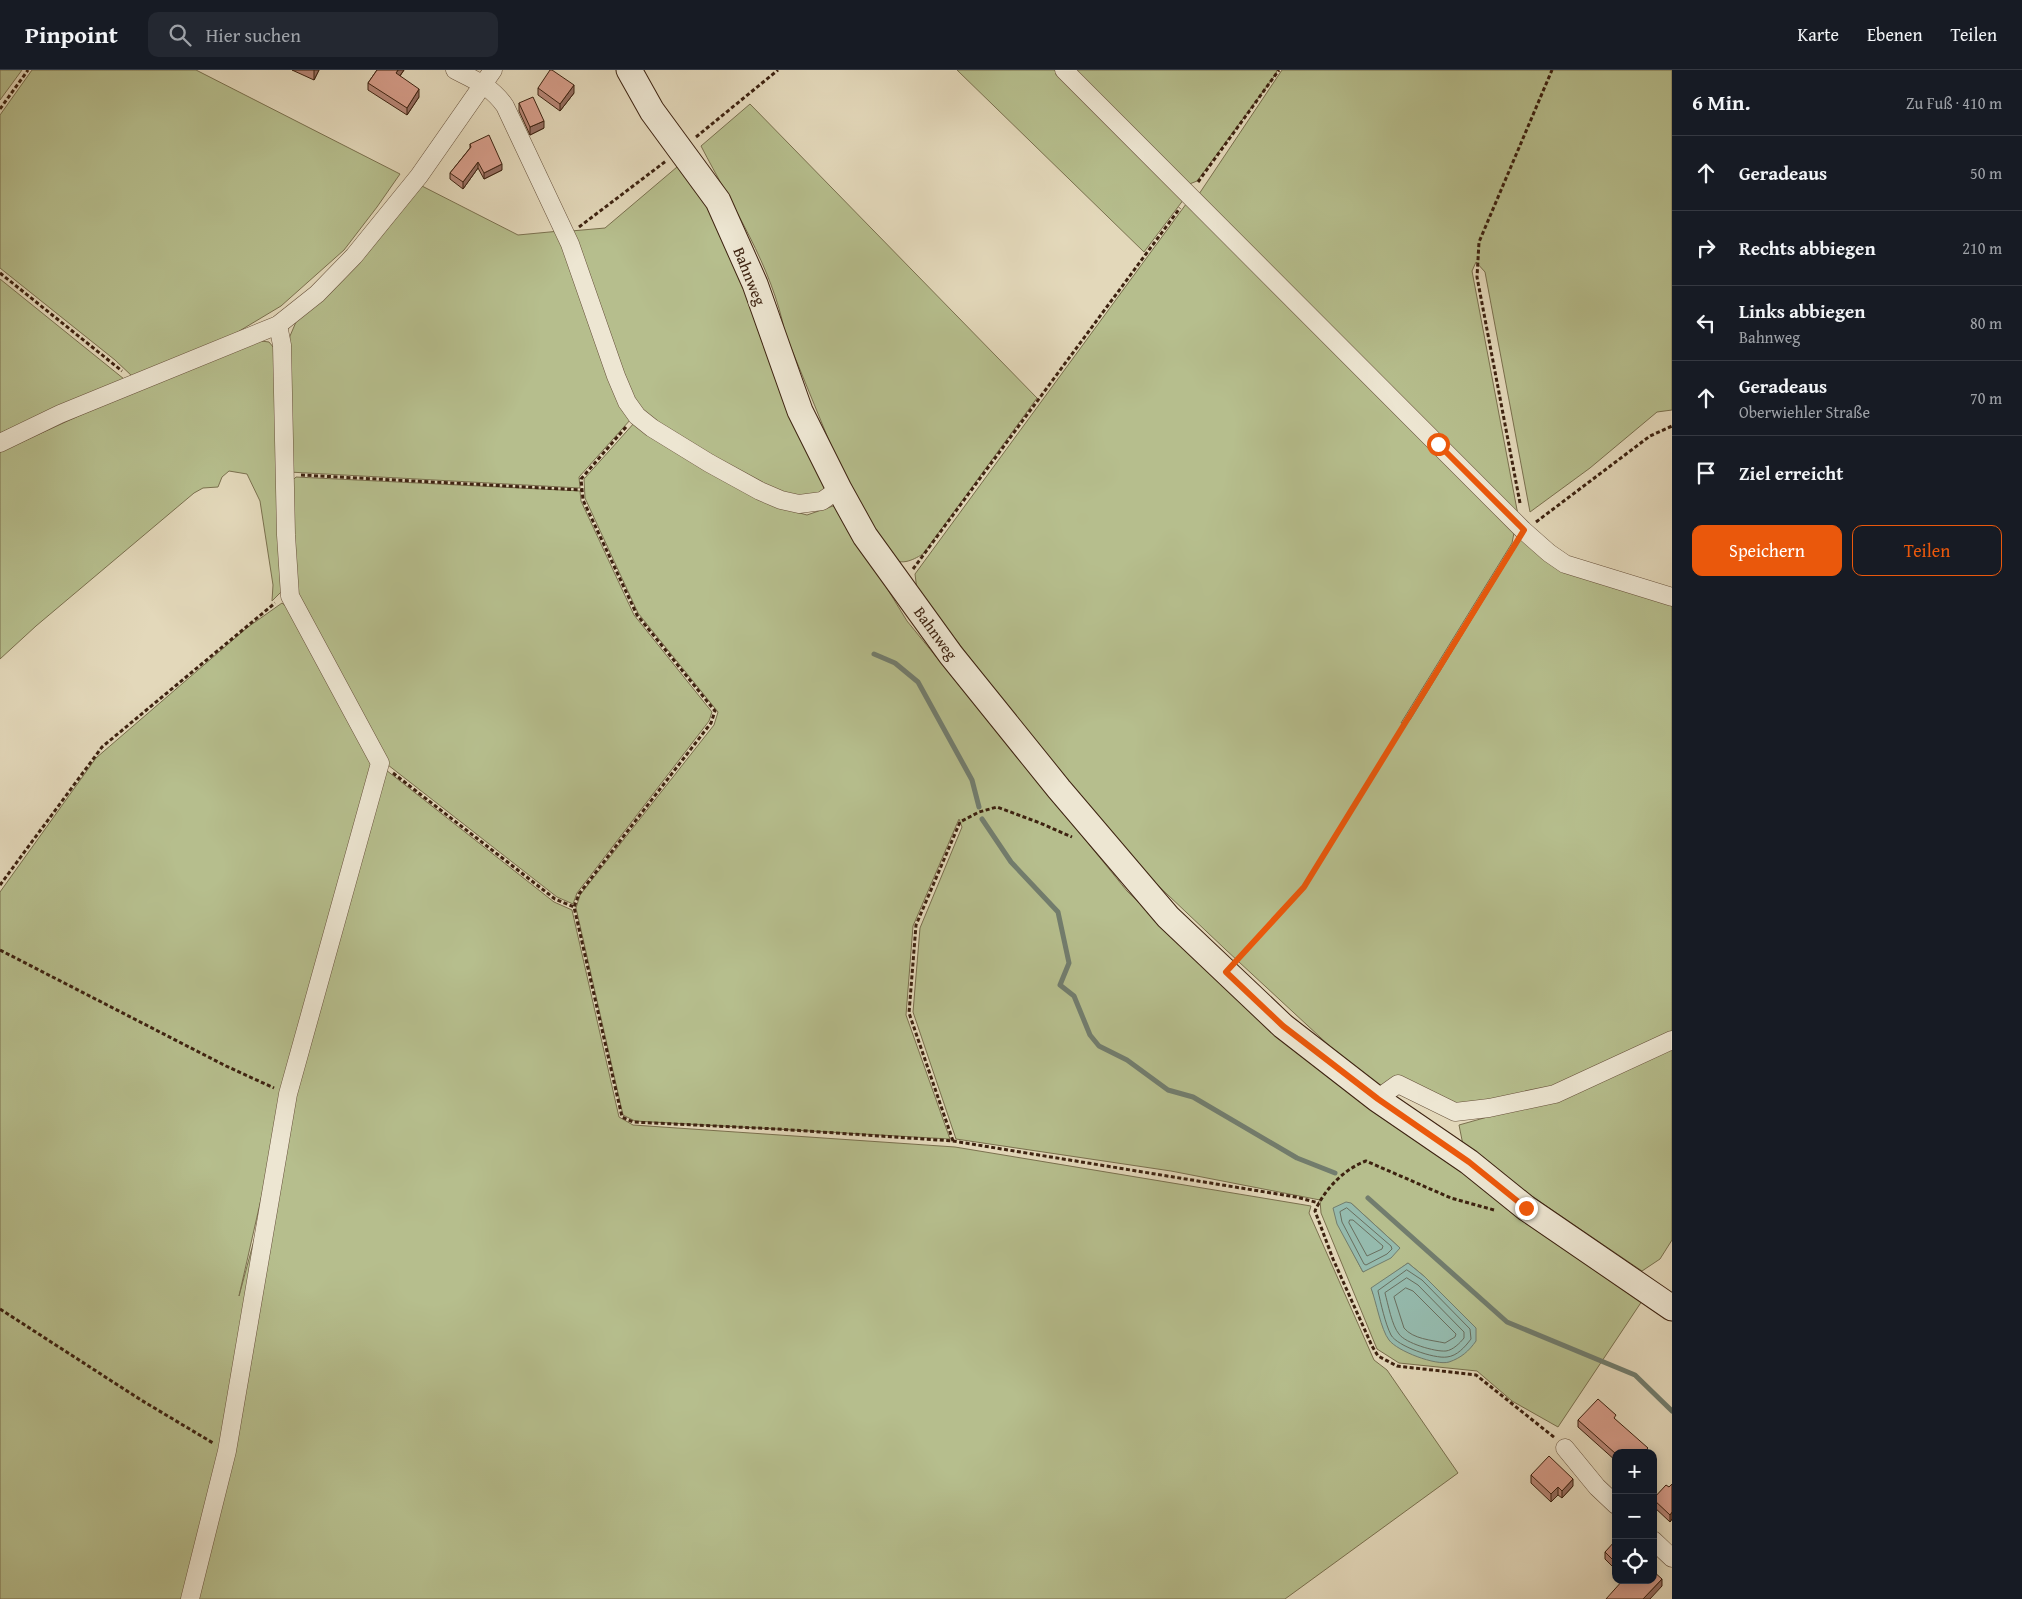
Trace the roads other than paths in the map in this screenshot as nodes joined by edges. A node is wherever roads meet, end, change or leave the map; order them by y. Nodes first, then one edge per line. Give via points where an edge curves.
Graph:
1 (455, 70) edge
2 (629, 70) edge
3 (1064, 70) edge
4 (488, 77) edge
5 (278, 325) junction
6 (0, 443) edge
7 (839, 490) junction
8 (1672, 597) edge
9 (1672, 1040) edge
10 (1378, 1099) junction
11 (1672, 1308) edge
12 (1565, 1448) road end
13 (1612, 1501) edge
14 (1657, 1544) edge
15 (1672, 1558) edge
16 (190, 1599) edge

1 - 4 street
2 - 7 main road, Bahnweg via 652,110 718,201 755,284 800,411
3 - 8 street via 1549,553 1565,564
4 - 5 street via 419,176 354,256 317,294
4 - 7 street via 570,244 620,385 637,416 709,462 781,500 799,504 822,501
5 - 6 street via 60,414
5 - 16 street via 282,345 290,596 380,763 288,1094 227,1451
7 - 10 main road, Bahnweg via 865,536 951,655 1168,917 1283,1026
9 - 10 street via 1555,1094 1489,1108 1455,1112 1398,1084
10 - 11 main road, Bahnweg via 1469,1162 1526,1208
12 - 13 street
14 - 15 street

